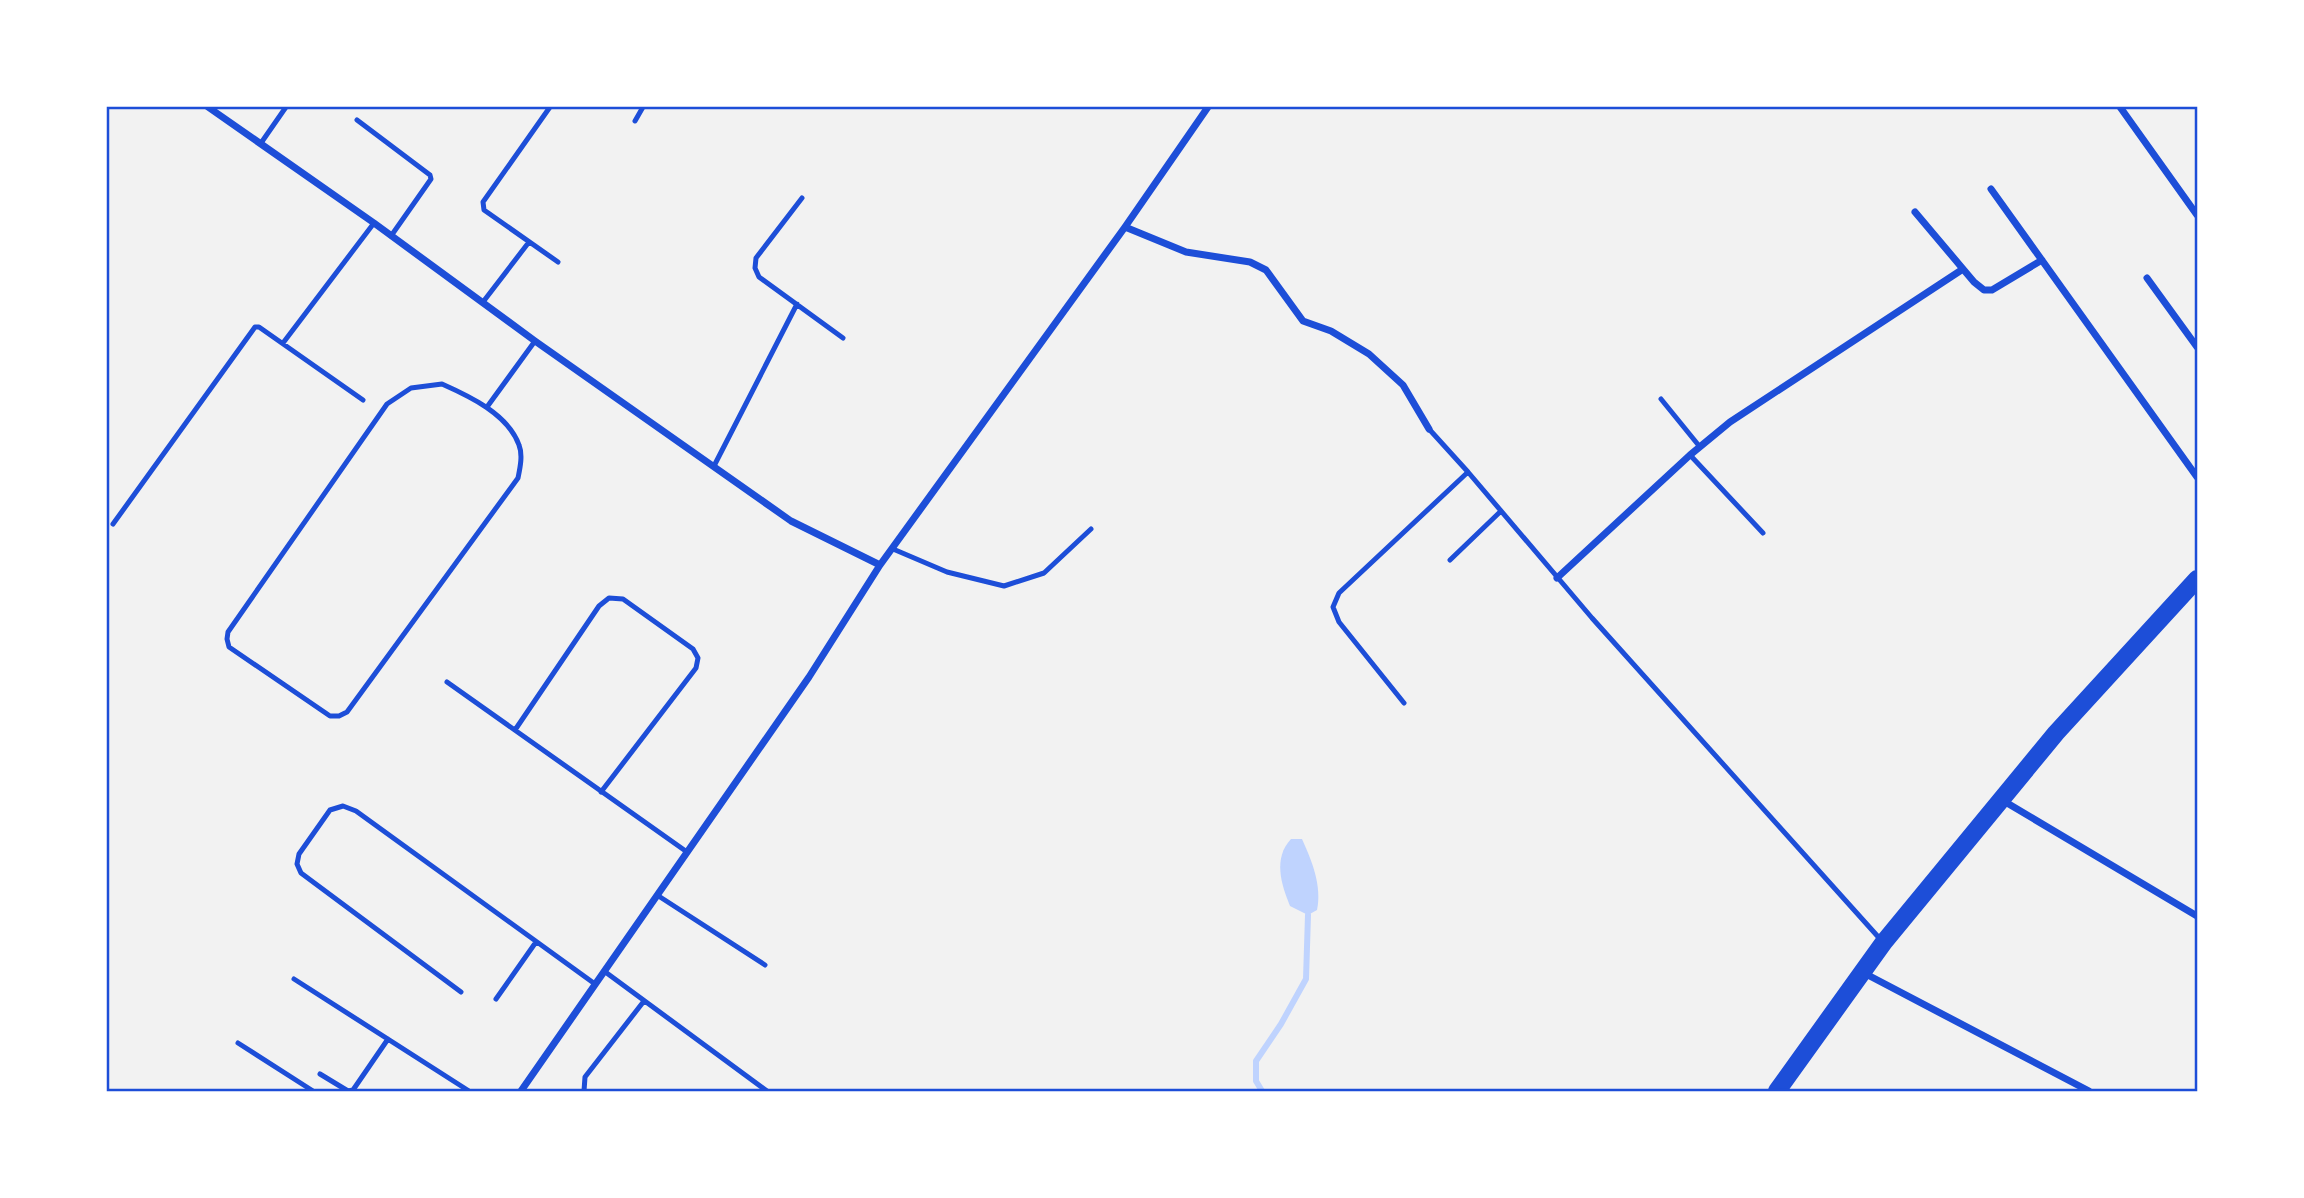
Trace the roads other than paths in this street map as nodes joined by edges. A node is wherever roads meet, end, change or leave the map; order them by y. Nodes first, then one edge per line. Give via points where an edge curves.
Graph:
1 (208, 107) edge
2 (286, 107) edge
3 (550, 107) edge
4 (643, 107) edge
5 (1208, 107) edge
6 (2120, 107) edge
7 (357, 120) dead end
8 (635, 121) dead end
9 (261, 143) junction
10 (1991, 189) dead end
11 (802, 198) dead end
12 (1914, 212) dead end
13 (2197, 215) edge
14 (374, 223) junction
15 (1125, 227) junction
16 (391, 236) junction
17 (529, 242) junction
18 (2042, 260) junction
19 (558, 262) dead end
20 (1963, 269) junction
21 (2147, 278) dead end
22 (483, 302) junction
23 (797, 304) junction
24 (843, 338) dead end
25 (535, 341) junction
26 (282, 343) junction
27 (2197, 347) edge
28 (1661, 399) dead end
29 (363, 400) dead end
30 (487, 407) junction
31 (1429, 429) joint
32 (1700, 447) junction
33 (1690, 456) junction
34 (714, 466) junction
35 (1468, 472) junction
36 (2197, 477) edge
37 (1501, 510) junction
38 (113, 524) dead end
39 (1091, 529) dead end
40 (1763, 533) dead end
41 (892, 550) junction
42 (1450, 560) dead end
43 (880, 565) junction
44 (1557, 578) junction
45 (2197, 579) edge
46 (447, 682) dead end
47 (1405, 703) dead end
48 (515, 730) junction
49 (601, 792) junction
50 (2002, 799) junction
51 (687, 852) junction
52 (657, 895) junction
53 (2197, 916) edge
54 (536, 942) junction
55 (1884, 942) junction
56 (765, 965) dead end
57 (604, 971) junction
58 (1862, 972) junction
59 (294, 979) dead end
60 (595, 984) junction
61 (461, 992) dead end
62 (496, 999) dead end
63 (644, 1001) junction
64 (388, 1039) junction
65 (238, 1043) dead end
66 (320, 1074) dead end
67 (313, 1091) edge
68 (348, 1091) edge
69 (469, 1091) edge
70 (521, 1091) edge
71 (584, 1091) edge
72 (767, 1091) edge
73 (1777, 1091) edge
74 (2089, 1091) edge

1 - 9 street
2 - 9 lane
3 - 17 lane via 483,202 484,210
4 - 8 lane
5 - 15 street
6 - 13 street
7 - 16 lane via 430,175
9 - 14 street
10 - 18 street
11 - 23 lane via 756,258 755,268
12 - 20 street
14 - 16 street
14 - 26 lane
15 - 31 street via 1186,252 1250,262 1266,270 1303,321 1331,331 1369,354 1403,385
15 - 41 street
16 - 22 street
17 - 19 lane
17 - 22 lane
18 - 20 street via 1992,290 1984,290
18 - 36 street
20 - 32 street via 1730,422
21 - 27 street
22 - 25 street
23 - 24 lane
23 - 34 lane
25 - 30 lane
25 - 34 street
26 - 29 lane
26 - 38 lane via 259,327 252,329
28 - 32 lane
30 - 30 lane via 442,384 411,388 387,404 228,632 229,647 330,716 347,712 518,478 519,445
31 - 35 lane
32 - 33 street
33 - 40 lane
33 - 44 street
34 - 43 street via 791,522
35 - 37 lane
35 - 47 lane via 1339,593 1332,607 1339,622
37 - 42 lane
37 - 44 lane
39 - 41 lane via 1044,573 1004,586 947,572
41 - 43 street
43 - 51 street via 809,677
44 - 55 lane
45 - 50 main road
46 - 48 lane
48 - 49 lane
48 - 49 lane via 599,606 609,598 622,598 693,649 698,658 696,668
49 - 51 lane
50 - 53 street
50 - 55 main road
51 - 52 street
52 - 56 lane
52 - 57 street
54 - 60 lane
54 - 61 lane via 356,811 343,806 330,810 299,854 301,873
54 - 62 lane
55 - 58 main road
57 - 60 street
57 - 63 lane
58 - 73 main road
58 - 74 street
59 - 64 lane
60 - 70 street
63 - 71 lane via 585,1077
63 - 72 lane
64 - 68 lane
64 - 69 lane
65 - 67 lane
66 - 68 lane

